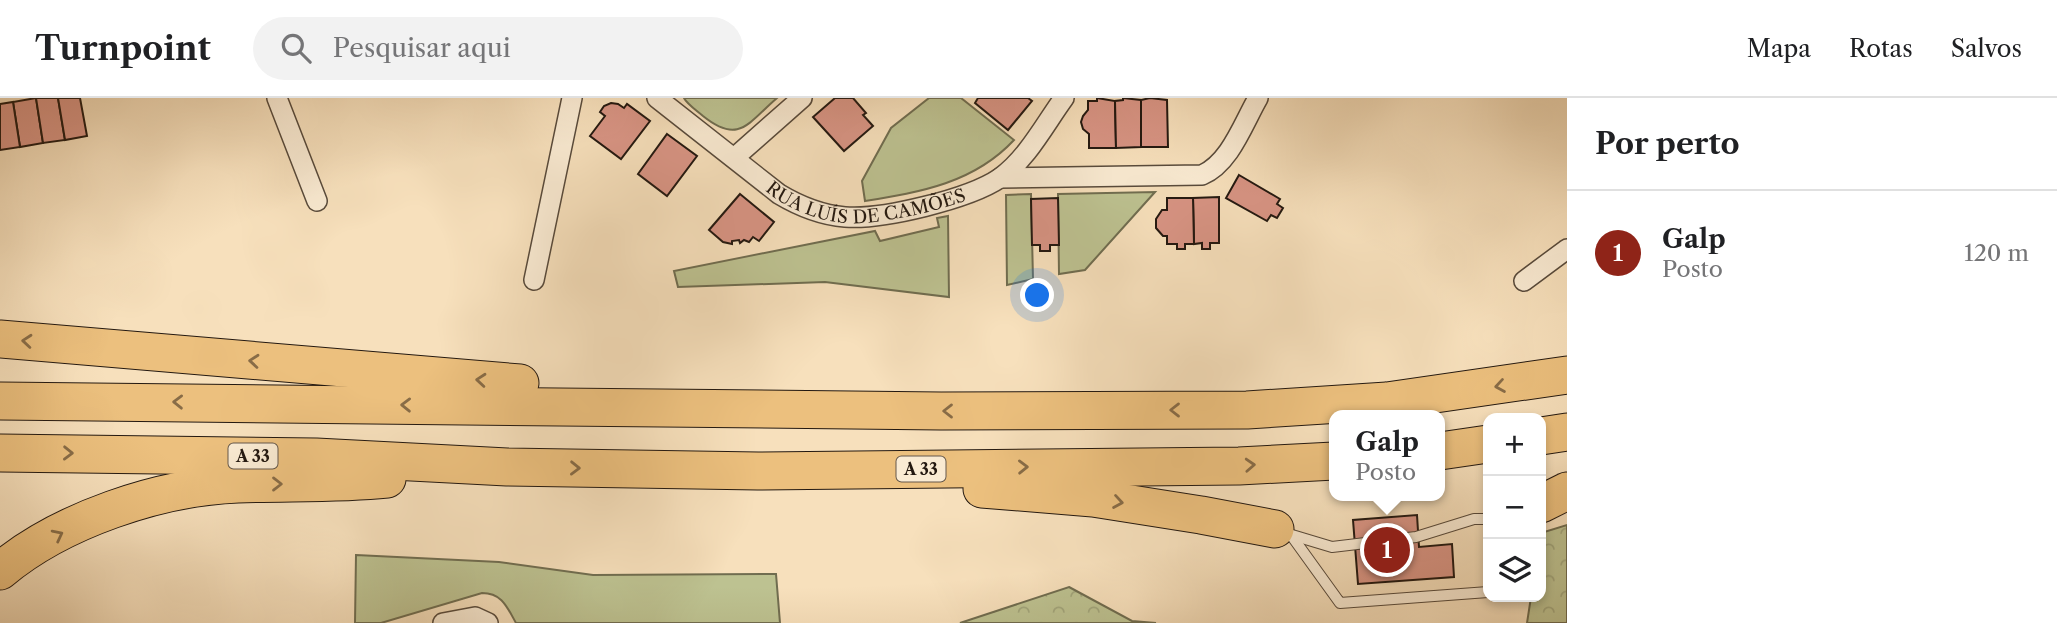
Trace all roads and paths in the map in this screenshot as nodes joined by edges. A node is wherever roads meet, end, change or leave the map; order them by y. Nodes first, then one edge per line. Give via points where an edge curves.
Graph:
1 (277, 98) edge
2 (572, 98) edge
3 (657, 98) edge
4 (802, 98) edge
5 (1064, 98) edge
6 (1258, 98) edge
7 (734, 158) junction
8 (1000, 178) junction
9 (317, 201) dead end
10 (1567, 249) edge
11 (534, 280) dead end
12 (1524, 281) dead end
13 (0, 339) edge
14 (1567, 375) edge
15 (0, 401) edge
16 (817, 409) junction
17 (1567, 432) edge
18 (1546, 435) edge
19 (1483, 445) edge
20 (1445, 450) edge
21 (0, 453) edge
22 (1329, 461) edge
23 (507, 467) junction
24 (758, 471) junction
25 (1567, 491) edge
26 (1546, 502) edge
27 (1483, 519) edge
28 (1283, 532) junction
29 (0, 571) edge
30 (1483, 592) edge
31 (443, 623) edge
32 (488, 623) edge

1 - 9 street
2 - 11 street
3 - 7 street, RUA LUÍS DE CAMÕES
4 - 7 street
5 - 8 street, RUA LUÍS DE CAMÕES via 1024,154
6 - 8 street via 1222,161 1202,175
7 - 8 street, RUA LUÍS DE CAMÕES via 797,205 843,217 888,214 946,200
10 - 12 street
16 -> 13 highway via 601,386 490,381
14 -> 16 highway via 1387,401 1247,410
16 -> 15 highway
17 - 18 highway
19 - 20 highway
21 -> 23 highway, A 33 via 316,457
24 -> 22 highway, A 33
23 -> 24 highway, A 33
29 -> 23 highway via 88,519 190,488 342,484
24 -> 28 highway via 1093,498
25 - 26 highway
27 - 28 lane via 1416,537 1332,547
28 - 30 lane via 1340,603
31 - 32 street via 475,617

